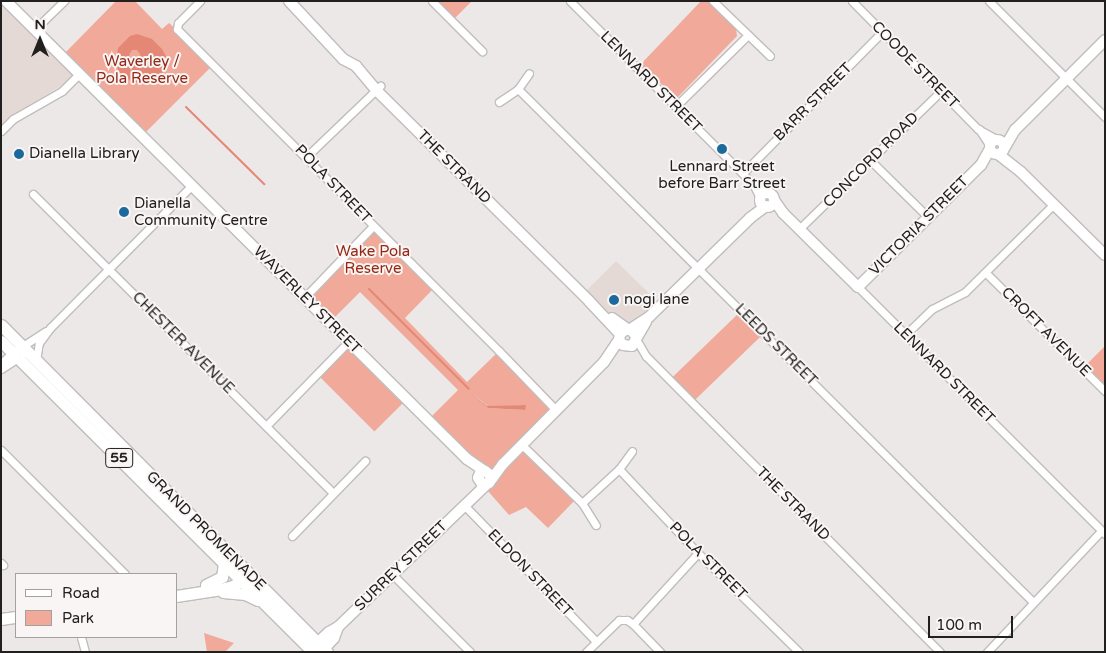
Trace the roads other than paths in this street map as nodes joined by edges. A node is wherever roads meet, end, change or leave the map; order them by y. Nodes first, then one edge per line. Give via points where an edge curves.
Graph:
1 (6, 1) edge
2 (11, 1) edge
3 (64, 1) edge
4 (200, 1) edge
5 (289, 1) edge
6 (295, 1) edge
7 (432, 1) edge
8 (570, 1) edge
9 (714, 1) edge
10 (852, 1) edge
11 (989, 1) edge
12 (35, 29) junction
13 (882, 32) junction
14 (748, 36) junction
15 (1105, 40) edge
16 (482, 51) dead end
17 (770, 56) dead end
18 (80, 73) junction
19 (529, 73) dead end
20 (1066, 78) junction
21 (378, 88) junction
22 (518, 89) junction
23 (940, 90) junction
24 (500, 102) dead end
25 (676, 106) junction
26 (1105, 117) edge
27 (1, 131) edge
28 (997, 147) junction
29 (306, 157) junction
30 (871, 160) junction
31 (743, 173) junction
32 (192, 185) junction
33 (33, 194) dead end
34 (766, 200) junction
35 (1054, 204) junction
36 (927, 216) junction
37 (373, 226) junction
38 (800, 228) junction
39 (1105, 255) edge
40 (698, 267) junction
41 (108, 269) junction
42 (986, 273) junction
43 (858, 287) junction
44 (305, 297) junction
45 (1, 325) edge
46 (50, 328) junction
47 (906, 334) junction
48 (628, 338) junction
49 (1, 341) edge
50 (349, 341) junction
51 (20, 352) junction
52 (36, 361) junction
53 (1, 363) edge
54 (1, 369) edge
55 (1105, 391) edge
56 (556, 410) junction
57 (266, 426) junction
58 (522, 445) junction
59 (1, 450) edge
60 (632, 451) dead end
61 (365, 461) dead end
62 (619, 469) junction
63 (484, 477) junction
64 (333, 493) junction
65 (582, 503) junction
66 (464, 505) junction
67 (596, 525) dead end
68 (1103, 532) edge
69 (292, 536) dead end
70 (698, 553) junction
71 (224, 562) junction
72 (124, 573) edge
73 (243, 574) junction
74 (393, 575) junction
75 (204, 588) junction
76 (178, 589) edge
77 (178, 595) edge
78 (1033, 602) junction
79 (264, 603) junction
80 (15, 617) edge
81 (1, 619) edge
82 (633, 624) junction
83 (81, 638) edge
84 (596, 641) junction
85 (319, 649) edge
86 (83, 651) edge
87 (470, 652) edge
88 (586, 652) edge
89 (660, 652) edge
90 (799, 652) edge
91 (940, 652) edge
92 (988, 652) edge

1 - 12 street, WAVERLEY STREET
2 - 12 street, WAVERLEY STREET
3 - 12 street
4 - 29 street, POLA STREET via 178,23 177,29
5 - 21 street, THE STRAND via 343,59 356,66
6 - 21 street, THE STRAND via 346,55 358,62
7 - 16 street
8 - 25 street, LENNARD STREET
9 - 14 street
10 - 13 street, COODE STREET
11 - 20 street
12 - 18 street, WAVERLEY STREET
13 - 23 street, COODE STREET
13 - 31 street, BARR STREET
14 - 17 street
14 - 25 street
15 - 20 street, VICTORIA STREET
18 - 27 street via 62,91 13,119
18 - 32 street, WAVERLEY STREET
19 - 22 street
20 - 26 street
20 - 28 street, VICTORIA STREET
21 - 29 street
21 - 48 street, THE STRAND
22 - 24 street
22 - 40 street, LEEDS STREET
23 - 28 street, COODE STREET
23 - 30 street, CONCORD ROAD
25 - 31 street, LENNARD STREET
28 - 35 street, COODE STREET
28 - 36 street, VICTORIA STREET via 986,163
29 - 37 street, POLA STREET
30 - 36 street
30 - 38 street, CONCORD ROAD
31 - 34 street, LENNARD STREET
32 - 41 street
32 - 44 street, WAVERLEY STREET
33 - 41 street, CHESTER AVENUE
34 - 38 street, LENNARD STREET
34 - 40 street, SURREY STREET
35 - 39 street, COODE STREET
35 - 42 street
36 - 43 street, VICTORIA STREET
37 - 44 street
37 - 56 street, POLA STREET
38 - 43 street, LENNARD STREET
40 - 48 street, SURREY STREET
40 - 78 street, LEEDS STREET
41 - 46 street
41 - 57 street, CHESTER AVENUE
42 - 47 street via 965,292 932,309
42 - 55 street, CROFT AVENUE
43 - 47 street, LENNARD STREET
44 - 50 street, WAVERLEY STREET
45 - 51 main road, GRAND PROMENADE / 55
46 - 51 street
46 - 52 street via 39,343
47 - 68 street, LENNARD STREET
48 - 56 street, SURREY STREET
48 - 91 street, THE STRAND
49 - 51 main road, GRAND PROMENADE / 55
50 - 57 street
50 - 63 street, WAVERLEY STREET
51 - 52 main road, GRAND PROMENADE / 55
51 - 53 street
51 - 54 street
51 - 71 main road, GRAND PROMENADE / 55
52 - 73 main road, GRAND PROMENADE / 55
56 - 58 street, SURREY STREET
57 - 64 street, CHESTER AVENUE
58 - 63 street, SURREY STREET
58 - 65 street
59 - 72 street
60 - 62 street
61 - 64 street
62 - 65 street
62 - 70 street, POLA STREET
63 - 66 street, SURREY STREET
64 - 69 street
65 - 67 street
66 - 74 street, SURREY STREET
66 - 84 street, ELDON STREET
68 - 78 street
70 - 82 street
70 - 90 street, POLA STREET
71 - 73 main road, GRAND PROMENADE / 55
71 - 75 main road via 222,576
73 - 75 main road via 221,590
73 - 79 main road, GRAND PROMENADE / 55
73 - 85 main road, GRAND PROMENADE / 55
74 - 85 street, SURREY STREET
74 - 87 street
75 - 76 main road
75 - 77 main road
75 - 79 main road via 245,594
78 - 92 street
79 - 85 main road, GRAND PROMENADE / 55
80 - 81 main road
82 - 84 street via 619,620
82 - 89 street
83 - 86 street
84 - 88 street

